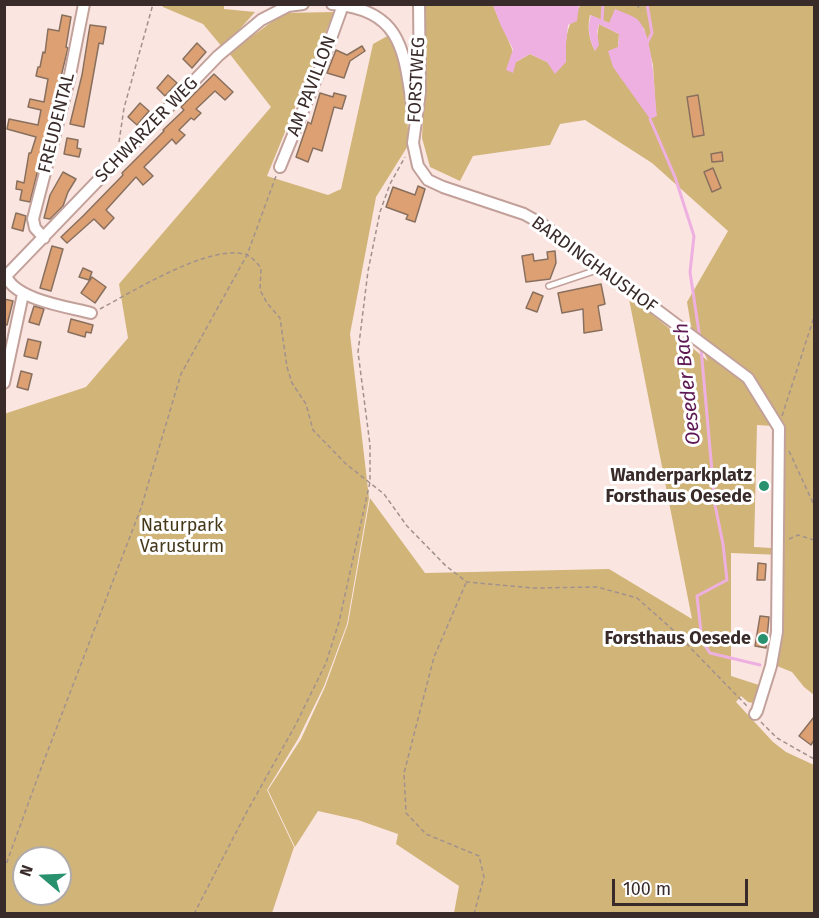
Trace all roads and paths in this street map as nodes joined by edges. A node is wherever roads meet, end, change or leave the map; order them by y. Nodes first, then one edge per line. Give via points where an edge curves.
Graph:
1 (84, 4) edge
2 (153, 4) edge
3 (303, 4) edge
4 (419, 4) edge
5 (636, 4) edge
6 (288, 5) edge
7 (343, 5) edge
8 (641, 10) dead end
9 (415, 125) junction
10 (413, 143) junction
11 (415, 156) joint
12 (117, 161) junction
13 (280, 167) joint
14 (44, 238) junction
15 (247, 255) junction
16 (596, 266) junction
17 (6, 278) edge
18 (549, 286) dead end
19 (23, 294) junction
20 (91, 313) joint
21 (814, 317) edge
22 (4, 383) edge
23 (778, 428) junction
24 (787, 448) dead end
25 (370, 482) junction
26 (814, 506) edge
27 (814, 540) edge
28 (777, 545) junction
29 (467, 582) junction
30 (755, 714) junction
31 (814, 759) edge
32 (4, 870) edge
33 (194, 914) edge
34 (474, 914) edge

1 - 14 street, FREUDENTAL via 69,81 33,219
2 - 12 path via 123,108
3 - 6 street, SCHWARZER WEG
4 - 9 street, FORSTWEG via 420,92
5 - 8 path
6 - 12 street, SCHWARZER WEG via 261,20 218,56
7 - 9 street via 366,11 394,33 405,56
7 - 13 street, AM PAVILLON
9 - 10 street, FORSTWEG
10 - 11 street, FORSTWEG
10 - 25 path via 390,184 368,271 358,352 370,445
11 - 16 street, BARDINGHAUSHOF via 428,180 524,214
12 - 14 street, SCHWARZER WEG
13 - 15 path
14 - 17 street, SCHWARZER WEG
15 - 20 path via 231,252 192,262
15 - 25 path via 261,268 260,290 280,318 287,367 306,404 313,430
15 - 32 path via 182,375 141,508
16 - 18 lane via 591,272
16 - 23 street, BARDINGHAUSHOF via 748,378
17 - 19 street
19 - 20 street
19 - 22 street
21 - 23 path
23 - 28 street
24 - 26 path
25 - 29 path via 422,542
25 - 33 path via 326,663
27 - 28 path via 798,535
28 - 30 street via 777,632 771,666
29 - 30 path via 533,588 597,587 637,598
29 - 34 path via 434,657 404,773 406,813 426,834 479,856 484,877
30 - 31 path via 777,738

